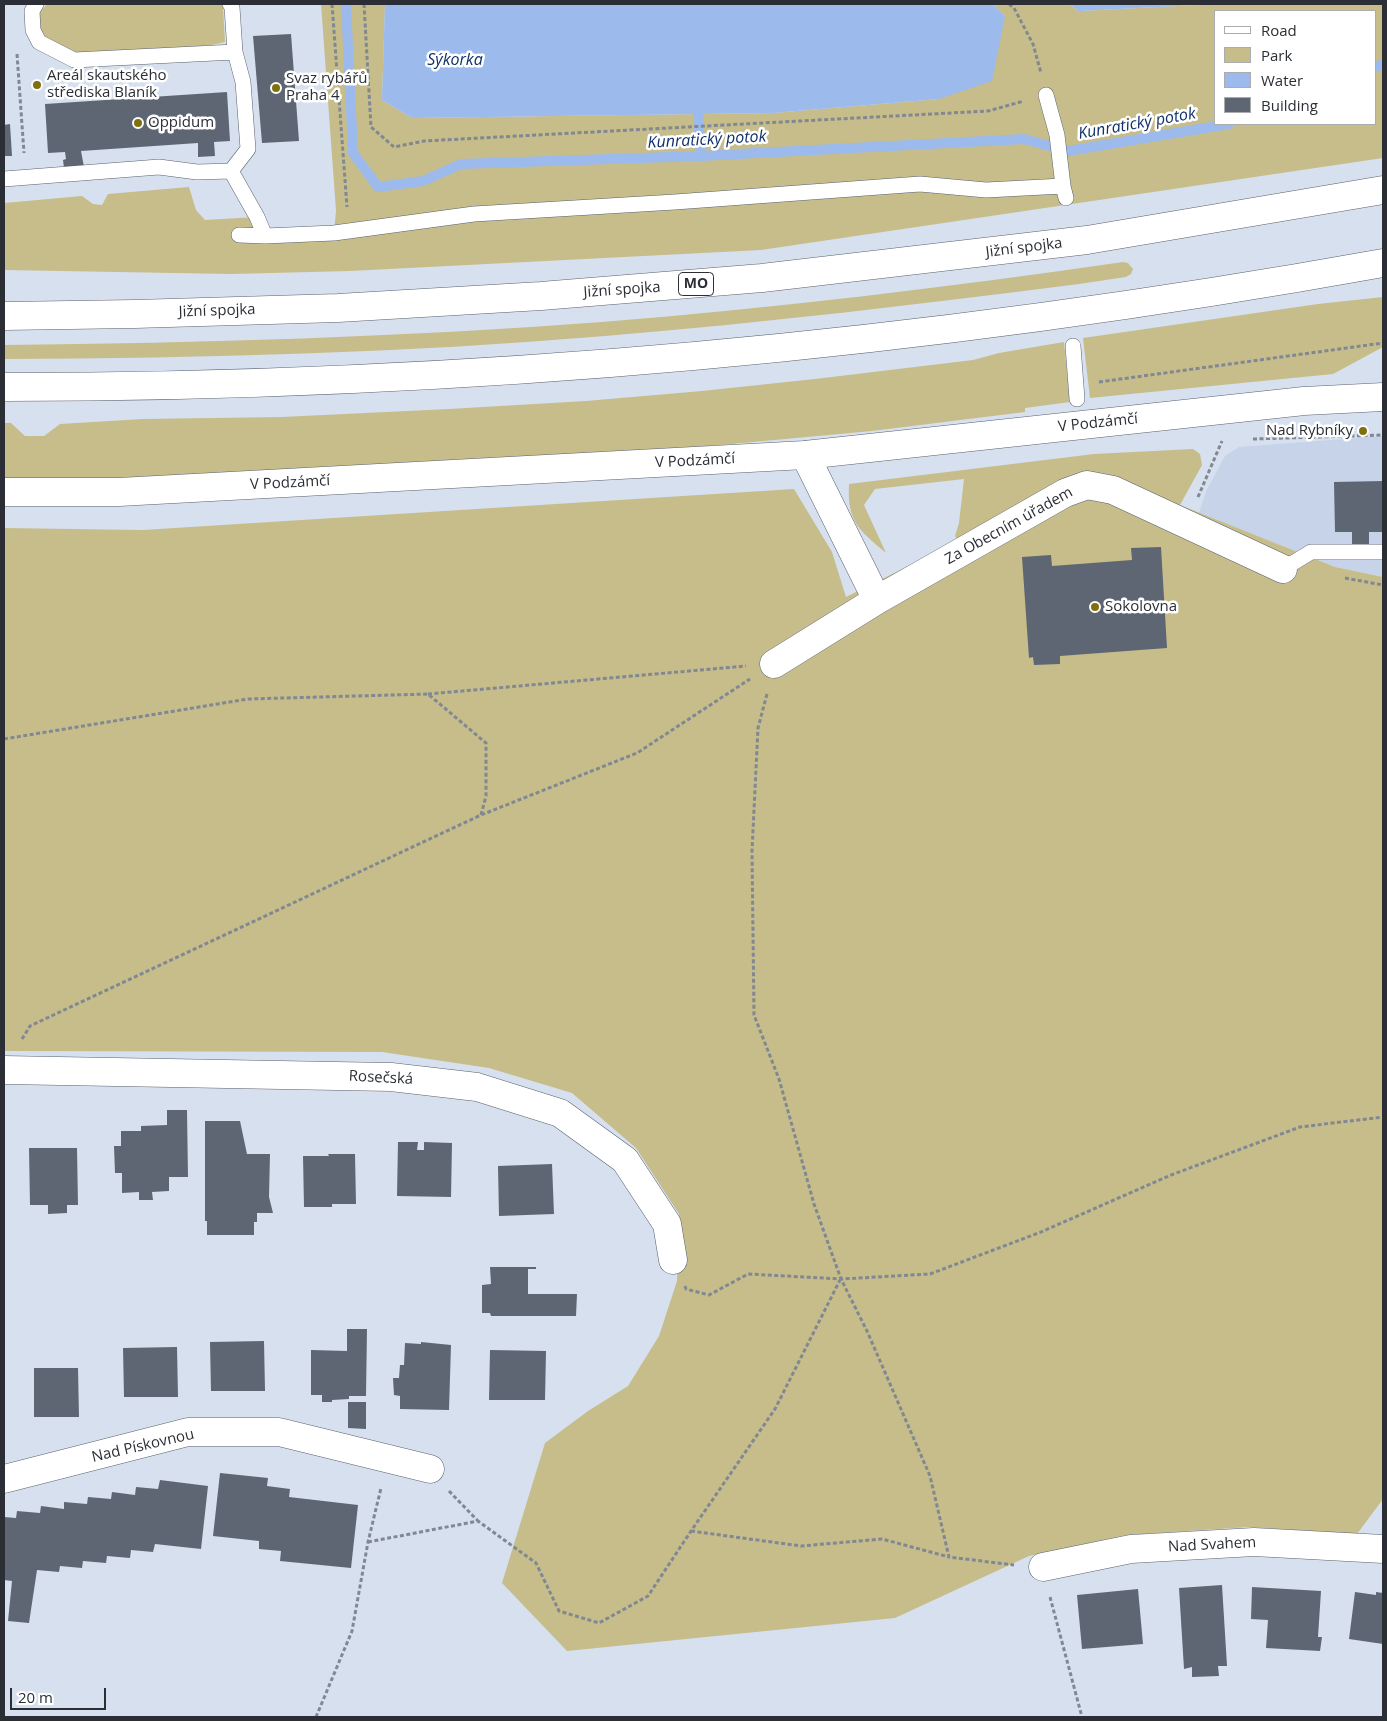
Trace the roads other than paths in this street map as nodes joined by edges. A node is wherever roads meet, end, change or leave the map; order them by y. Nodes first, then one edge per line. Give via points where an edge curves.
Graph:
1 (36, 4) edge
2 (230, 4) edge
3 (235, 52) junction
4 (1046, 96) road end
5 (231, 171) junction
6 (4, 179) edge
7 (1383, 190) edge
8 (239, 235) dead end
9 (265, 236) junction
10 (1383, 263) edge
11 (4, 316) edge
12 (1072, 346) dead end
13 (4, 387) edge
14 (1076, 392) road end
15 (1383, 397) edge
16 (805, 455) junction
17 (4, 492) edge
18 (1383, 552) edge
19 (1283, 569) joint
20 (877, 600) junction
21 (774, 664) road end
22 (4, 1070) edge
23 (674, 1260) road end
24 (430, 1469) road end
25 (4, 1479) edge
26 (1383, 1548) edge
27 (1043, 1568) road end

1 - 3 lane via 32,11 33,30 39,42 74,60
2 - 3 lane
3 - 5 lane via 243,82 248,149
4 - 9 lane via 1057,134 1064,192 920,184 474,214 334,233
5 - 6 lane via 198,172 159,166
5 - 9 lane
7 - 11 main road, Jižní spojka / MO via 1087,240 743,279 338,308
8 - 9 lane
10 - 13 main road via 1233,289 977,326 765,350 422,376 254,384
12 - 14 lane
15 - 16 main road, V Podzámčí via 1304,401
16 - 17 main road, V Podzámčí via 119,492
16 - 20 main road
18 - 19 lane via 1311,552
19 - 20 main road, Za Obecním úřadem via 1113,490 1086,482
20 - 21 main road, Za Obecním úřadem
22 - 23 main road, Rosečská via 391,1077 477,1087 560,1113 625,1160 667,1224
24 - 25 main road, Nad Pískovnou via 279,1432 188,1432
26 - 27 main road, Nad Svahem via 1245,1542 1131,1549

